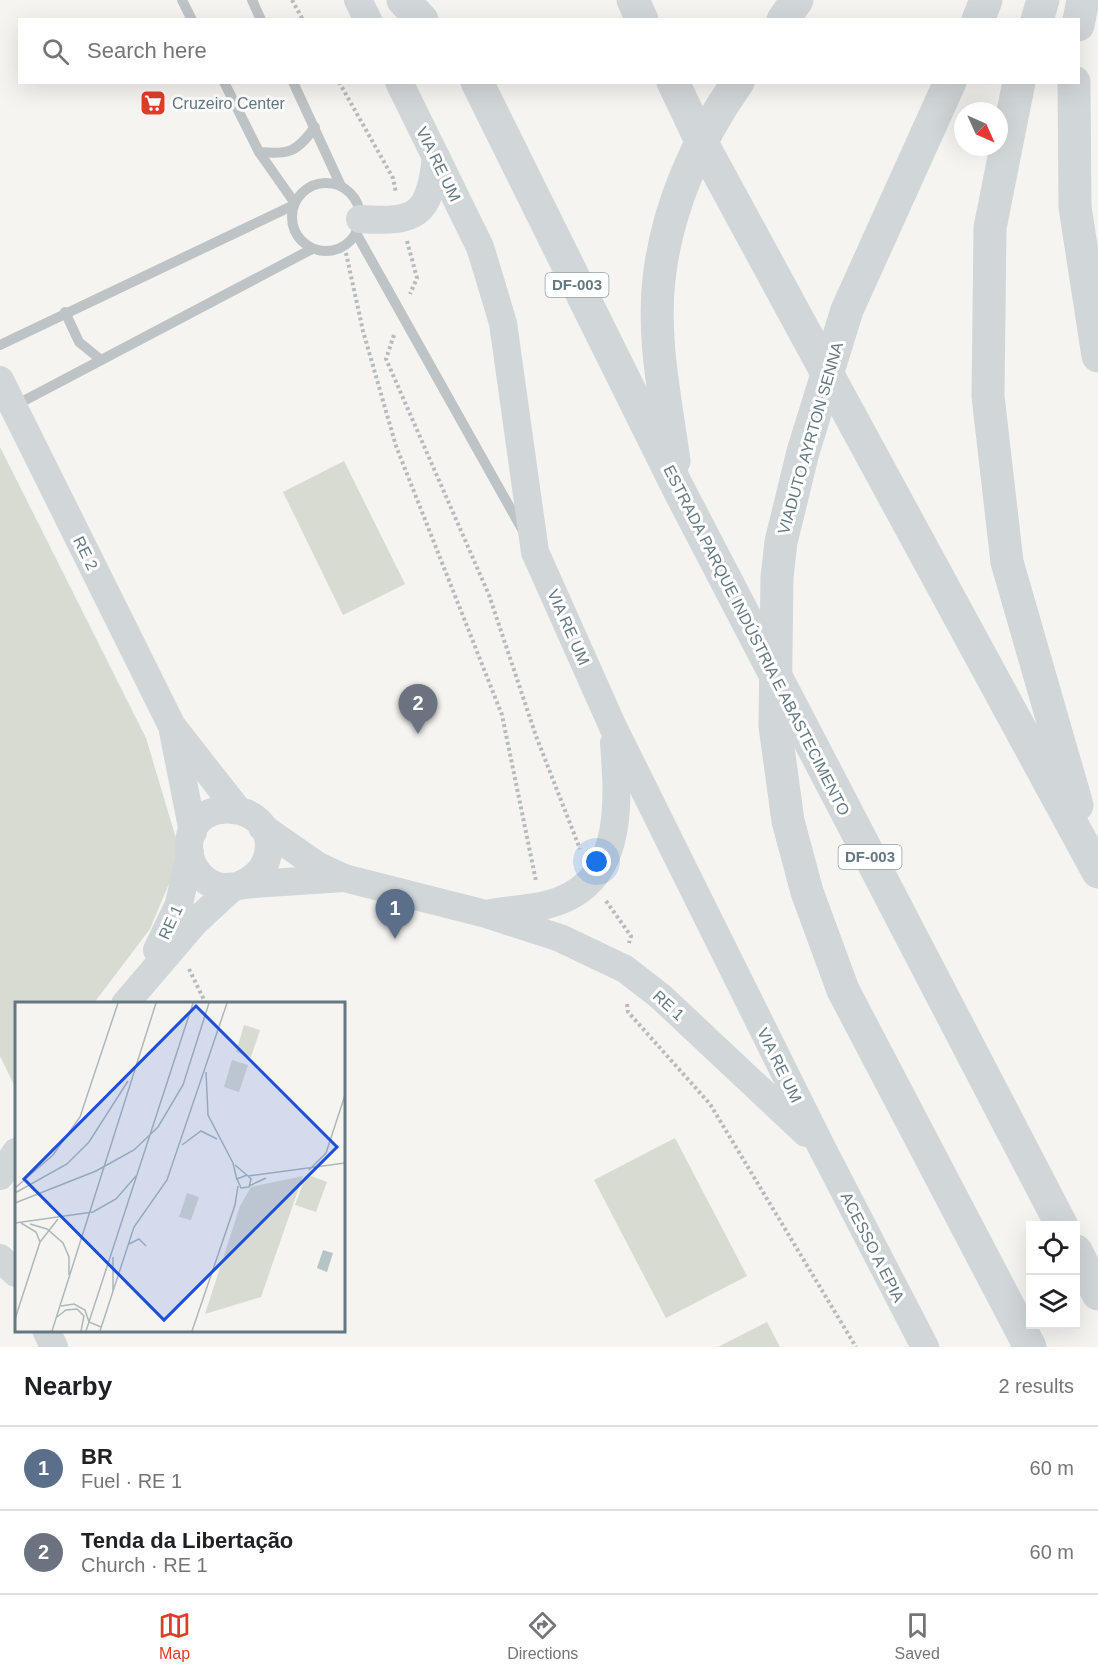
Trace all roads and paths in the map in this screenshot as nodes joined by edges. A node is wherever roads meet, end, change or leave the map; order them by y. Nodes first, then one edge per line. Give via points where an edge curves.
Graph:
1 (182, 0) edge
2 (252, 0) edge
3 (292, 0) edge
4 (358, 0) edge
5 (403, 0) edge
6 (436, 0) edge
7 (633, 0) edge
8 (797, 0) edge
9 (986, 0) edge
10 (1043, 0) edge
11 (1083, 0) edge
12 (191, 18) edge
13 (260, 18) edge
14 (302, 18) edge
15 (367, 18) edge
16 (420, 18) edge
17 (445, 18) edge
18 (641, 18) edge
19 (784, 18) edge
20 (979, 18) edge
21 (1038, 18) edge
22 (1079, 18) edge
23 (225, 84) edge
24 (294, 84) edge
25 (340, 84) edge
26 (400, 84) edge
27 (478, 84) edge
28 (673, 84) edge
29 (737, 84) edge
30 (949, 84) edge
31 (1019, 84) edge
32 (1074, 84) edge
33 (315, 127) junction
34 (701, 141) junction
35 (259, 152) junction
36 (435, 157) junction
37 (341, 186) junction
38 (294, 203) junction
39 (401, 220) junction
40 (358, 226) junction
41 (344, 246) junction
42 (312, 249) junction
43 (65, 312) junction
44 (402, 314) junction
45 (0, 345) edge
46 (1098, 356) edge
47 (100, 360) junction
48 (0, 380) edge
49 (14, 406) junction
50 (678, 488) junction
51 (536, 552) junction
52 (172, 726) junction
53 (613, 727) junction
54 (237, 809) junction
55 (262, 827) junction
56 (191, 843) junction
57 (1096, 868) edge
58 (344, 878) junction
59 (593, 881) junction
60 (237, 886) junction
61 (547, 904) junction
62 (486, 914) junction
63 (186, 963) dead end
64 (625, 969) junction
65 (132, 995) edge
66 (205, 1002) edge
67 (820, 1146) junction
68 (15, 1154) edge
69 (0, 1176) edge
70 (1059, 1221) edge
71 (0, 1258) edge
72 (1080, 1259) edge
73 (15, 1272) edge
74 (1098, 1294) edge
75 (47, 1332) edge
76 (54, 1347) edge
77 (856, 1347) edge
78 (925, 1347) edge
79 (1030, 1347) edge

1 - 12 lane
2 - 13 lane
3 - 14 path
4 - 15 street
5 - 16 highway
6 - 17 highway
7 - 18 highway
8 - 19 highway
9 - 20 highway
10 - 21 highway
11 - 22 highway
23 - 35 lane
24 - 33 lane
25 - 39 path via 393,178
26 - 36 street, VIA RE UM
27 - 50 highway, ESTRADA PARQUE INDÚSTRIA E ABASTECIMENTO / DF-003
28 - 34 highway
29 - 34 highway
30 - 79 highway, VIADUTO AYRTON SENNA via 847,310 803,452 781,542 777,577 775,726 788,821 807,892 843,990
31 - 57 highway via 990,228 988,396 1007,562
32 - 46 highway via 1075,207
33 - 35 lane via 294,150
33 - 37 lane
34 - 50 highway via 668,227 659,280 659,356
34 - 57 highway
35 - 38 lane
36 - 39 street via 432,189 412,215
36 - 51 street, VIA RE UM via 480,247 503,323
37 - 38 lane via 315,184
37 - 40 lane via 359,205
38 - 42 lane via 292,220 298,237
38 - 43 lane
39 - 40 street
39 - 44 path via 417,278
40 - 41 lane
40 - 44 lane
41 - 42 lane via 329,251
41 - 61 path via 363,331 396,446 502,715 537,883
42 - 47 lane
43 - 45 lane
43 - 47 lane via 79,342
44 - 51 lane
44 - 59 path via 386,359 489,595 536,736
47 - 49 lane
48 - 49 street, RE 2
49 - 52 street, RE 2
50 - 70 highway, ESTRADA PARQUE INDÚSTRIA E ABASTECIMENTO / DF-003
51 - 53 street, VIA RE UM
52 - 54 street, RE 2
52 - 56 street, RE 2
53 - 59 street via 618,787 612,840
53 - 67 street, VIA RE UM
54 - 55 street
54 - 56 street via 214,811 202,819
55 - 58 street, RE 1 via 318,866
55 - 60 street via 268,842 267,858 254,878
56 - 60 street via 194,867 204,879 218,886
56 - 65 street, RE 1 via 179,904
58 - 60 street, RE 1
58 - 62 street, RE 1
59 - 61 street, RE 1
59 - 64 path via 630,936
60 - 65 street, RE 1 via 195,922
61 - 62 street, RE 1
62 - 64 street, RE 1 via 560,938
63 - 66 path
64 - 67 street, RE 1 via 660,996
64 - 77 path via 628,1012 710,1104
67 - 78 street, ACESSO A EPIA
68 - 69 street
71 - 73 street
72 - 74 highway
75 - 76 street

